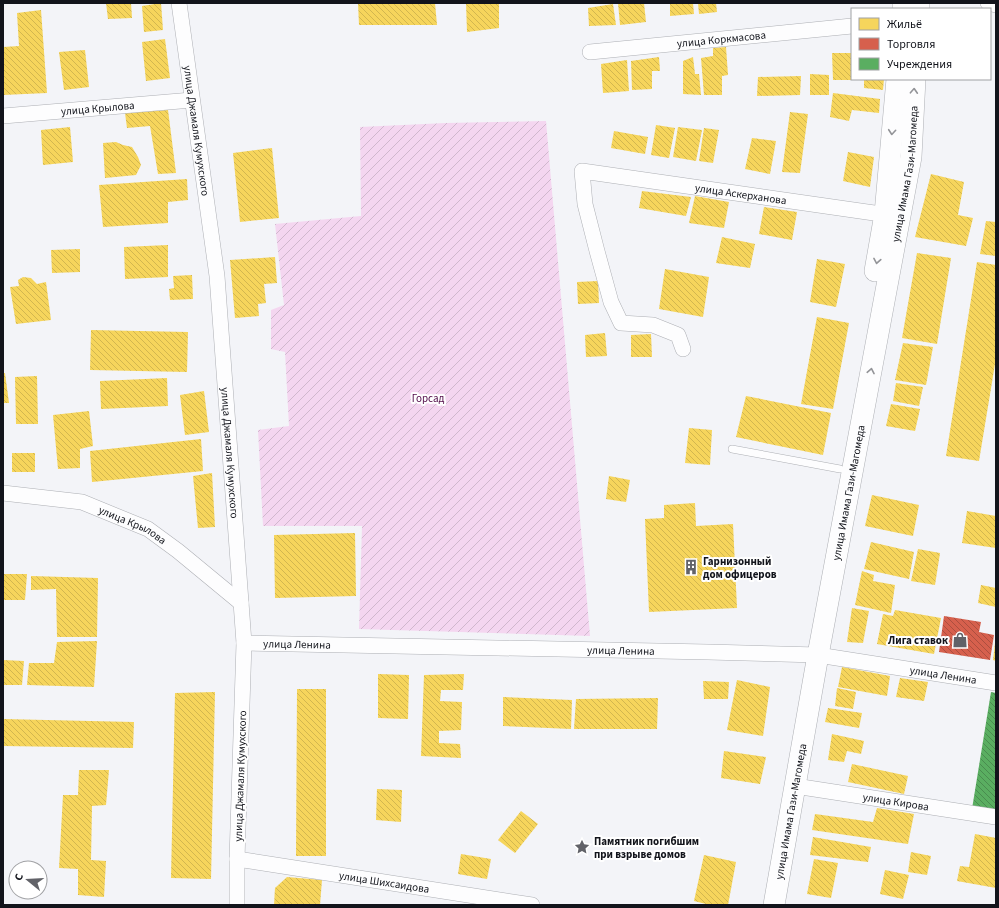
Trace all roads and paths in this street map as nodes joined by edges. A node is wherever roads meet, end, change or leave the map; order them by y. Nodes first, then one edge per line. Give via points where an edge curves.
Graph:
1 (179, 3) edge
2 (988, 3) edge
3 (996, 5) edge
4 (851, 26) edge
5 (590, 52) dead end
6 (897, 80) edge
7 (915, 80) edge
8 (192, 100) junction
9 (3, 116) edge
10 (892, 215) junction
11 (683, 349) dead end
12 (732, 449) dead end
13 (840, 469) junction
14 (3, 493) edge
15 (241, 603) junction
16 (244, 643) junction
17 (812, 655) junction
18 (996, 683) edge
19 (795, 786) junction
20 (996, 817) edge
21 (237, 859) junction
22 (237, 905) edge
23 (532, 905) edge
24 (760, 905) edge
25 (774, 905) edge

1 - 8 street, улица Джамаля Кумухского
2 - 3 street
4 - 5 street, улица Коркмасова
6 -> 10 main road
10 -> 7 main road, улица Имама Гази-Магомеда via 911,157
8 - 9 street, улица Крылова
8 - 15 street, улица Джамаля Кумухского via 217,276
10 - 11 street, улица Аскерханова via 582,171 584,204 610,302 621,323 659,327 678,335
10 -> 13 main road
17 -> 10 main road, улица Имама Гази-Магомеда
12 - 13 lane
13 - 17 main road
14 - 15 street, улица Крылова via 82,502 148,529
15 - 16 street, улица Джамаля Кумухского
16 - 17 street, улица Ленина
16 - 21 street, улица Джамаля Кумухского
17 - 18 street, улица Ленина
17 - 19 main road, улица Имама Гази-Магомеда
17 - 24 main road
19 - 20 street, улица Кирова
19 - 25 main road, улица Имама Гази-Магомеда
21 - 22 street, улица Джамаля Кумухского
21 - 23 street, улица Шихсаидова

